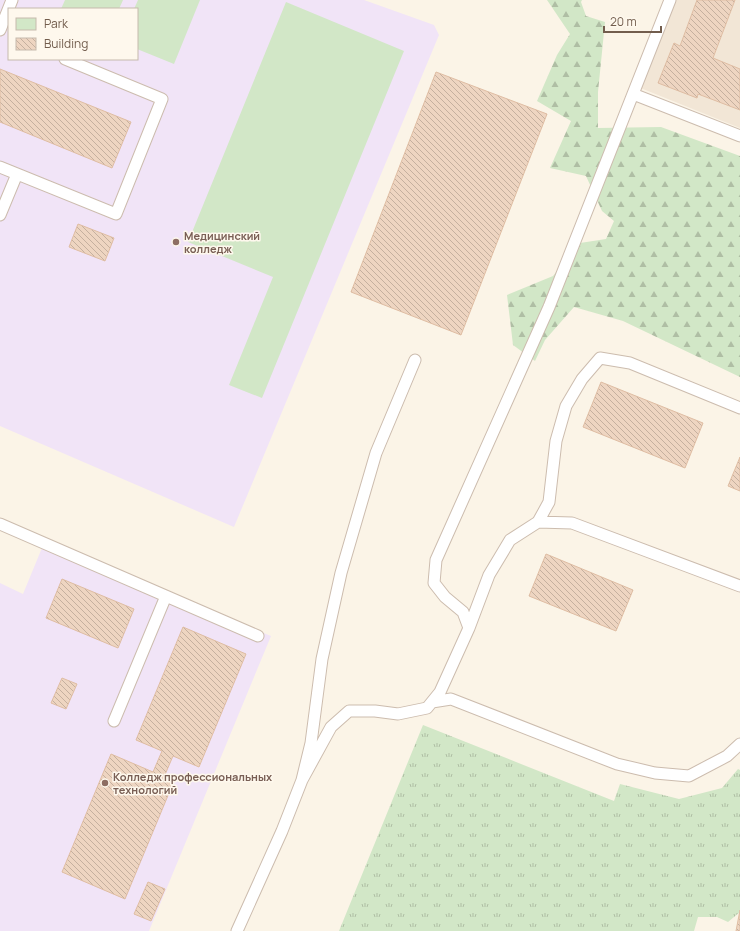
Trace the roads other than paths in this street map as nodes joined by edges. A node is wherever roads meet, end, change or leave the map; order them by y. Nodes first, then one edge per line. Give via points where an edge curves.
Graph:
1 (670, 0) edge
2 (8, 10) edge
3 (0, 31) edge
4 (68, 60) edge
5 (633, 94) junction
6 (740, 136) edge
7 (0, 167) edge
8 (17, 174) junction
9 (0, 215) edge
10 (415, 360) dead end
11 (740, 408) edge
12 (538, 522) junction
13 (0, 524) edge
14 (740, 586) edge
15 (166, 596) junction
16 (469, 628) junction
17 (258, 636) dead end
18 (432, 702) junction
19 (114, 721) dead end
20 (740, 744) edge
21 (302, 780) junction
22 (237, 931) edge

1 - 5 lane
2 - 3 lane
4 - 8 lane via 162,99 116,214
5 - 6 lane
5 - 16 lane via 549,307 436,560 434,583 445,597 463,612
7 - 8 lane
8 - 9 lane
10 - 21 lane via 376,453 341,574 322,659 311,743
11 - 12 lane via 630,363 600,358 582,379 566,406 556,441 549,502
12 - 14 lane via 572,523
12 - 16 lane via 510,540 489,575
13 - 15 lane
15 - 17 lane
15 - 19 lane
16 - 18 lane via 440,692
18 - 20 lane via 451,699 617,764 655,773 689,776 727,756
18 - 21 lane via 427,708 398,714 349,711 331,727
21 - 22 lane

